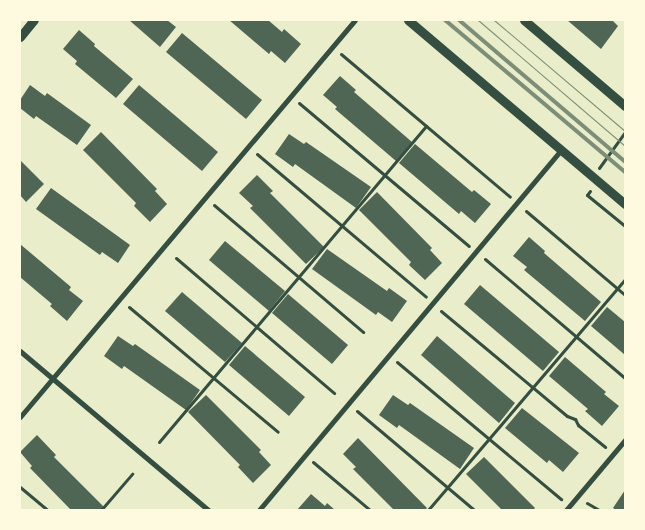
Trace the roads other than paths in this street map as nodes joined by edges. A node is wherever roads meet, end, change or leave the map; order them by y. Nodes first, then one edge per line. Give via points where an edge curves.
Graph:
1 (34, 20) edge
2 (355, 20) edge
3 (408, 20) edge
4 (524, 20) edge
5 (20, 37) edge
6 (625, 106) edge
7 (562, 150) junction
8 (625, 204) edge
9 (20, 351) edge
10 (53, 378) junction
11 (20, 416) edge
12 (625, 440) edge
13 (208, 510) edge
14 (258, 510) edge
15 (566, 510) edge

1 - 5 street
2 - 10 street
3 - 7 street
4 - 6 street
7 - 8 street
7 - 14 street
9 - 10 street
10 - 11 street
10 - 13 street
12 - 15 street

